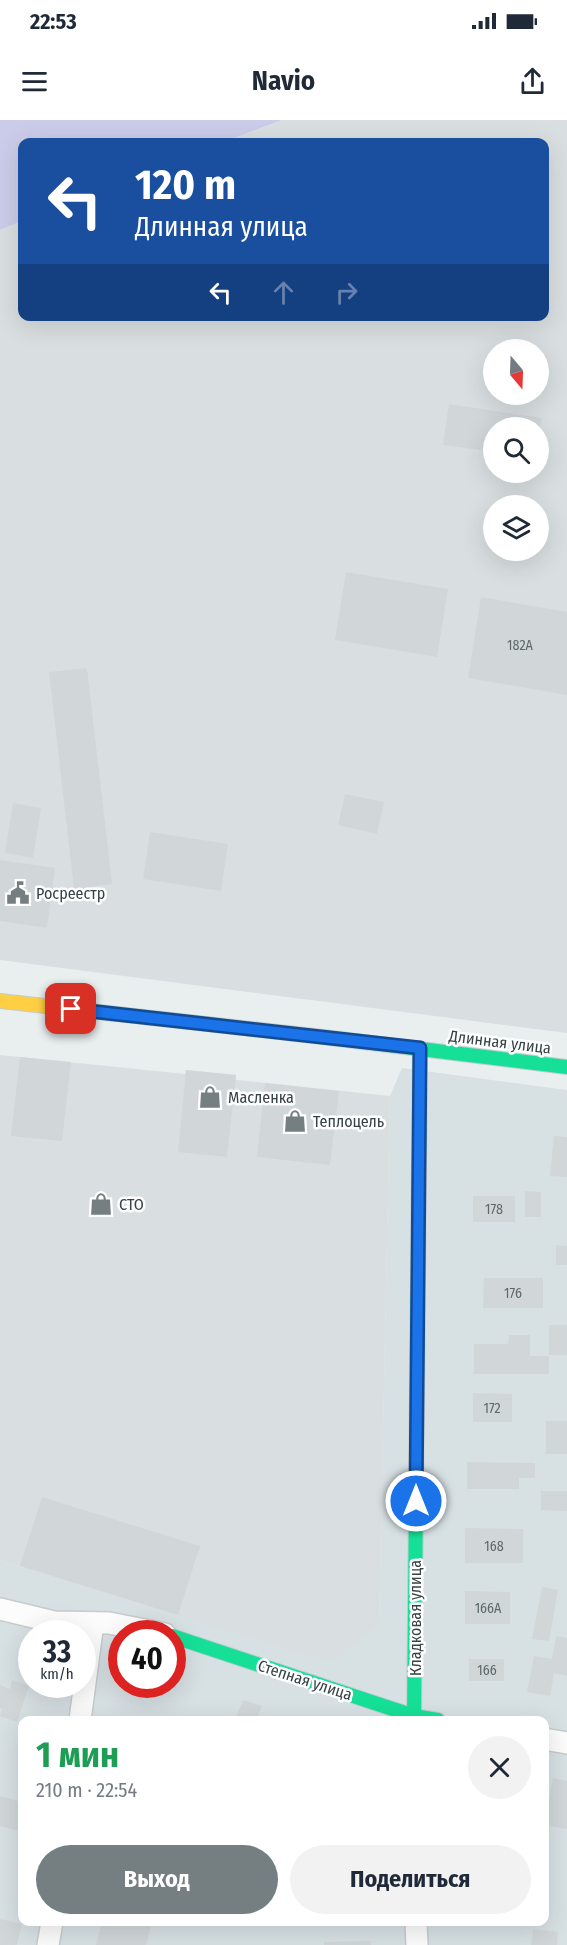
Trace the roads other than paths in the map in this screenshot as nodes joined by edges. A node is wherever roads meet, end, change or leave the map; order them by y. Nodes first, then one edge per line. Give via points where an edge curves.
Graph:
1 (0, 1001) edge
2 (420, 1048) junction
3 (567, 1067) edge
4 (0, 1609) edge
5 (46, 1620) edge
6 (186, 1641) edge
7 (83, 1698) edge
8 (81, 1716) edge
9 (408, 1716) edge
10 (414, 1716) edge
11 (549, 1740) edge
12 (567, 1743) edge
13 (51, 1926) edge
14 (416, 1926) edge
15 (48, 1945) edge
16 (417, 1945) edge

1 - 2 street, Длинная улица
2 - 3 street, Длинная улица
2 - 10 street, Кладковая улица
4 - 5 street
6 - 9 street, Степная улица
7 - 8 street
11 - 12 street
13 - 15 street
14 - 16 street

